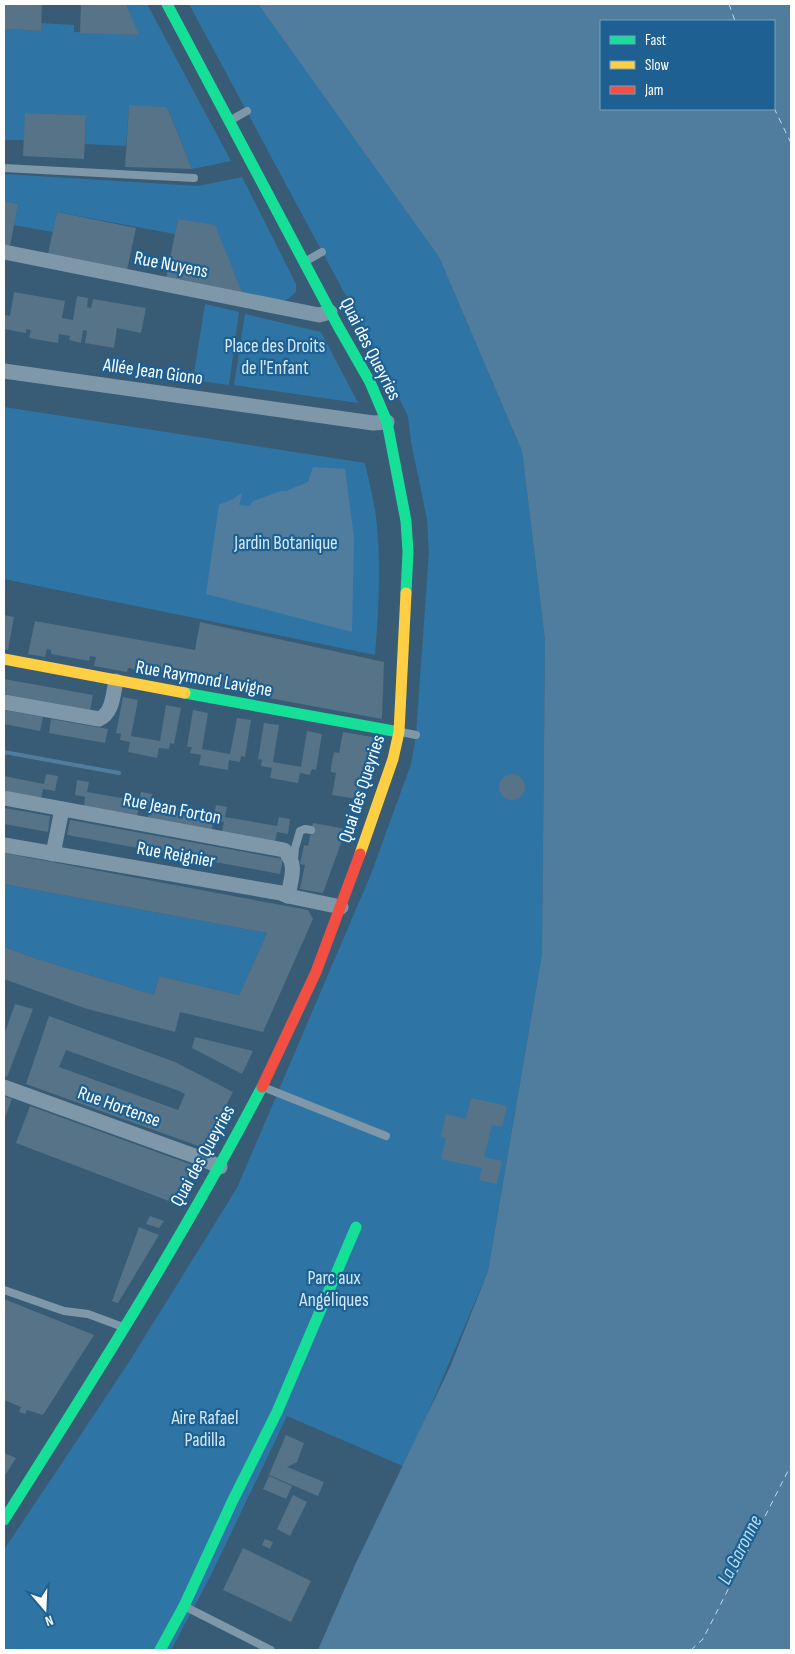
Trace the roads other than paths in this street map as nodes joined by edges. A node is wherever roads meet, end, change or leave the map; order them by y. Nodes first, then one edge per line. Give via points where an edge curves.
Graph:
1 (167, 4) edge
2 (247, 111) dead end
3 (230, 120) junction
4 (4, 168) edge
5 (194, 178) dead end
6 (4, 252) edge
7 (322, 252) dead end
8 (304, 262) junction
9 (330, 312) junction
10 (4, 370) edge
11 (390, 421) junction
12 (4, 658) edge
13 (116, 681) junction
14 (4, 702) edge
15 (399, 732) junction
16 (416, 735) dead end
17 (4, 798) edge
18 (62, 809) junction
19 (311, 830) dead end
20 (4, 845) edge
21 (53, 854) junction
22 (293, 864) junction
23 (288, 896) junction
24 (341, 907) junction
25 (4, 1087) edge
26 (262, 1087) junction
27 (386, 1136) dead end
28 (220, 1167) junction
29 (356, 1226) dead end
30 (4, 1290) edge
31 (125, 1328) junction
32 (4, 1520) edge
33 (184, 1606) junction
34 (160, 1650) edge
35 (272, 1650) edge

1 - 3 main road, Quai des Queyries
2 - 3 lane
3 - 8 main road, Quai des Queyries
4 - 5 lane
6 - 9 street, Rue Nuyens via 319,315
7 - 8 lane
8 - 9 main road, Quai des Queyries
9 - 11 main road, Quai des Queyries
10 - 11 street, Allée Jean Giono via 363,422 380,424
11 - 15 main road, Quai des Queyries via 408,552
12 - 13 main road, Rue Raymond Lavigne
13 - 14 street via 109,711 99,719
13 - 15 main road, Rue Raymond Lavigne
15 - 16 lane
15 - 24 main road, Quai des Queyries via 393,759
17 - 18 street, Rue Jean Forton
18 - 21 street
18 - 22 street, Rue Jean Forton via 284,850
19 - 22 lane via 300,831
20 - 21 street, Rue Reignier
21 - 23 street, Rue Reignier
22 - 23 street
23 - 24 street, Rue Reignier
24 - 26 main road, Quai des Queyries via 316,972
25 - 28 street, Rue Hortense
26 - 27 lane
26 - 28 main road, Quai des Queyries
28 - 31 main road, Quai des Queyries
29 - 33 main road via 277,1412
30 - 31 lane
31 - 32 main road, Quai des Queyries
33 - 34 main road
33 - 35 lane

